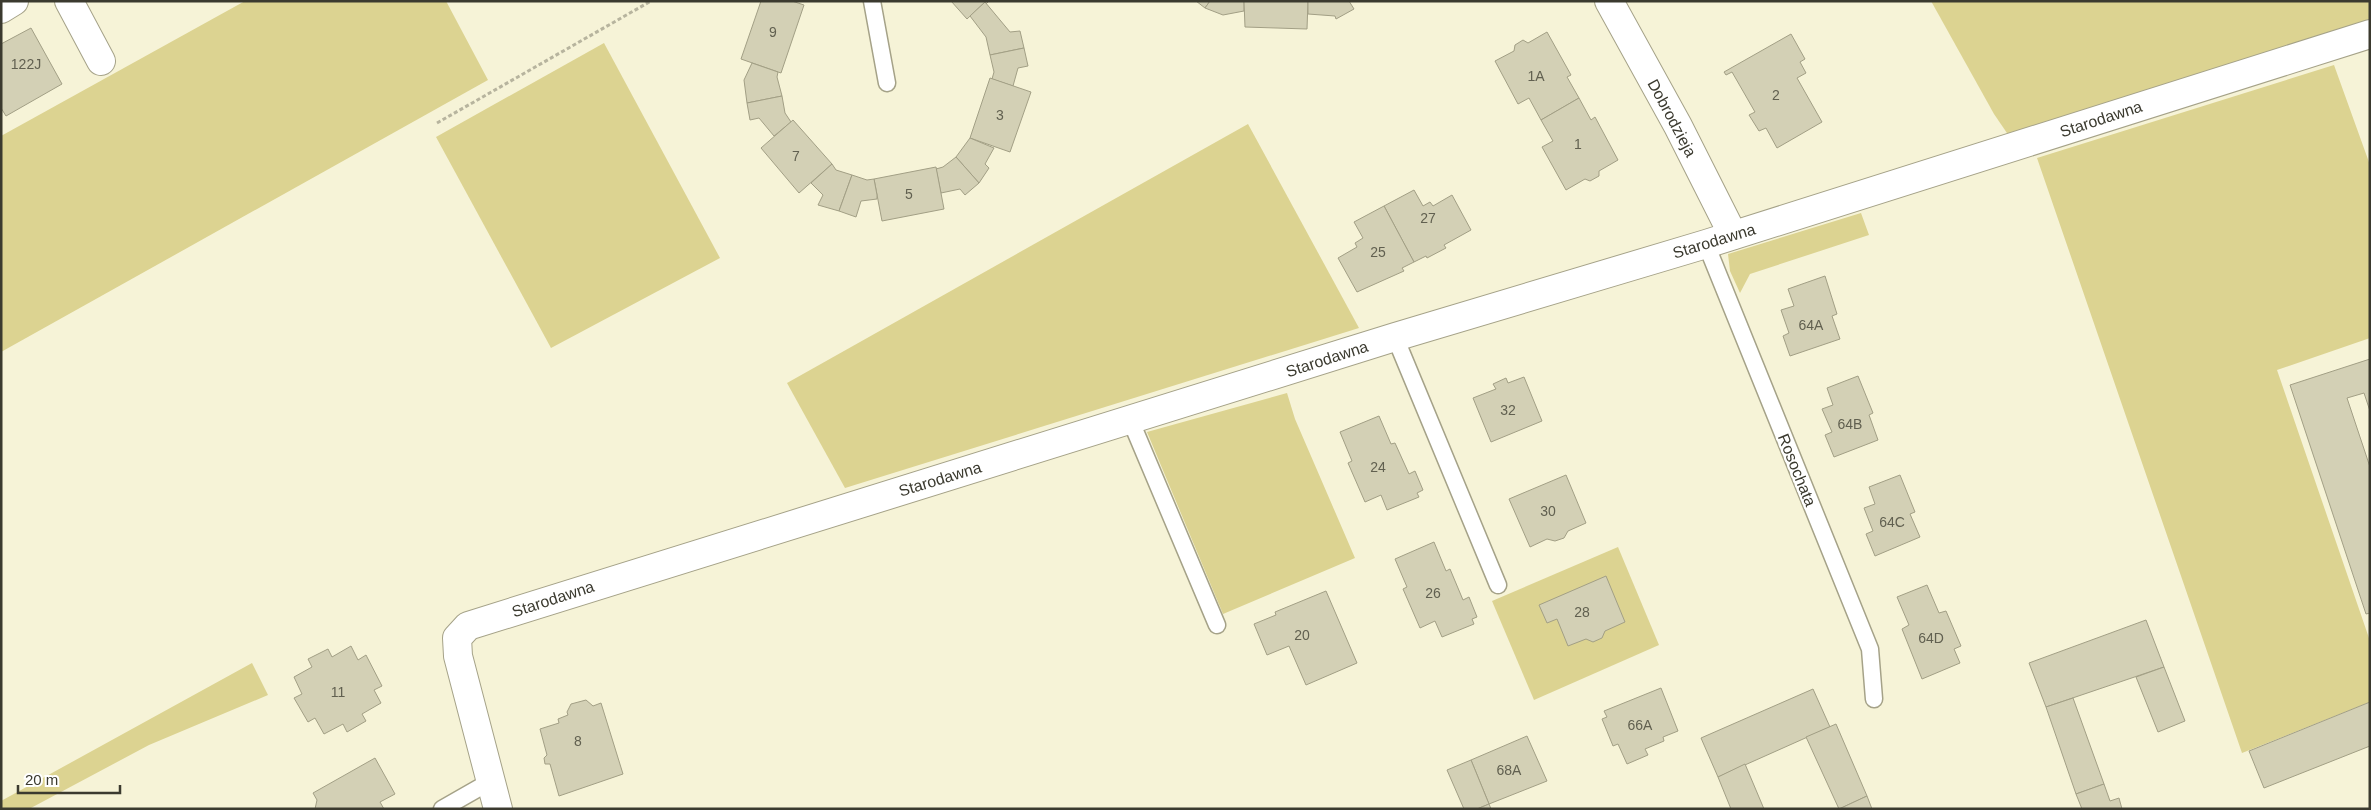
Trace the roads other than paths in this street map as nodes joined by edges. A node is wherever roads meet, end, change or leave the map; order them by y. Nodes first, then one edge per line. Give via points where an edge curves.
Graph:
1 (14, 1) edge
2 (69, 1) edge
3 (872, 1) edge
4 (1609, 1) edge
5 (1, 8) edge
6 (2370, 34) edge
7 (101, 62) dead end
8 (887, 83) dead end
9 (1733, 235) junction
10 (1706, 244) junction
11 (1395, 337) junction
12 (1130, 419) junction
13 (1498, 585) dead end
14 (1217, 625) dead end
15 (1874, 699) dead end
16 (491, 781) junction
17 (442, 809) edge
18 (498, 809) edge

1 - 5 street
2 - 7 street
3 - 8 lane
4 - 9 street, Dobrodzieja
6 - 9 street, Starodawna
9 - 10 street, Starodawna
10 - 11 street, Starodawna
10 - 15 lane, Rosochata via 1870,649
11 - 12 street, Starodawna
11 - 13 lane
12 - 14 lane
12 - 16 street, Starodawna via 468,626 457,638 458,656
16 - 17 lane
16 - 18 street, Starodawna

